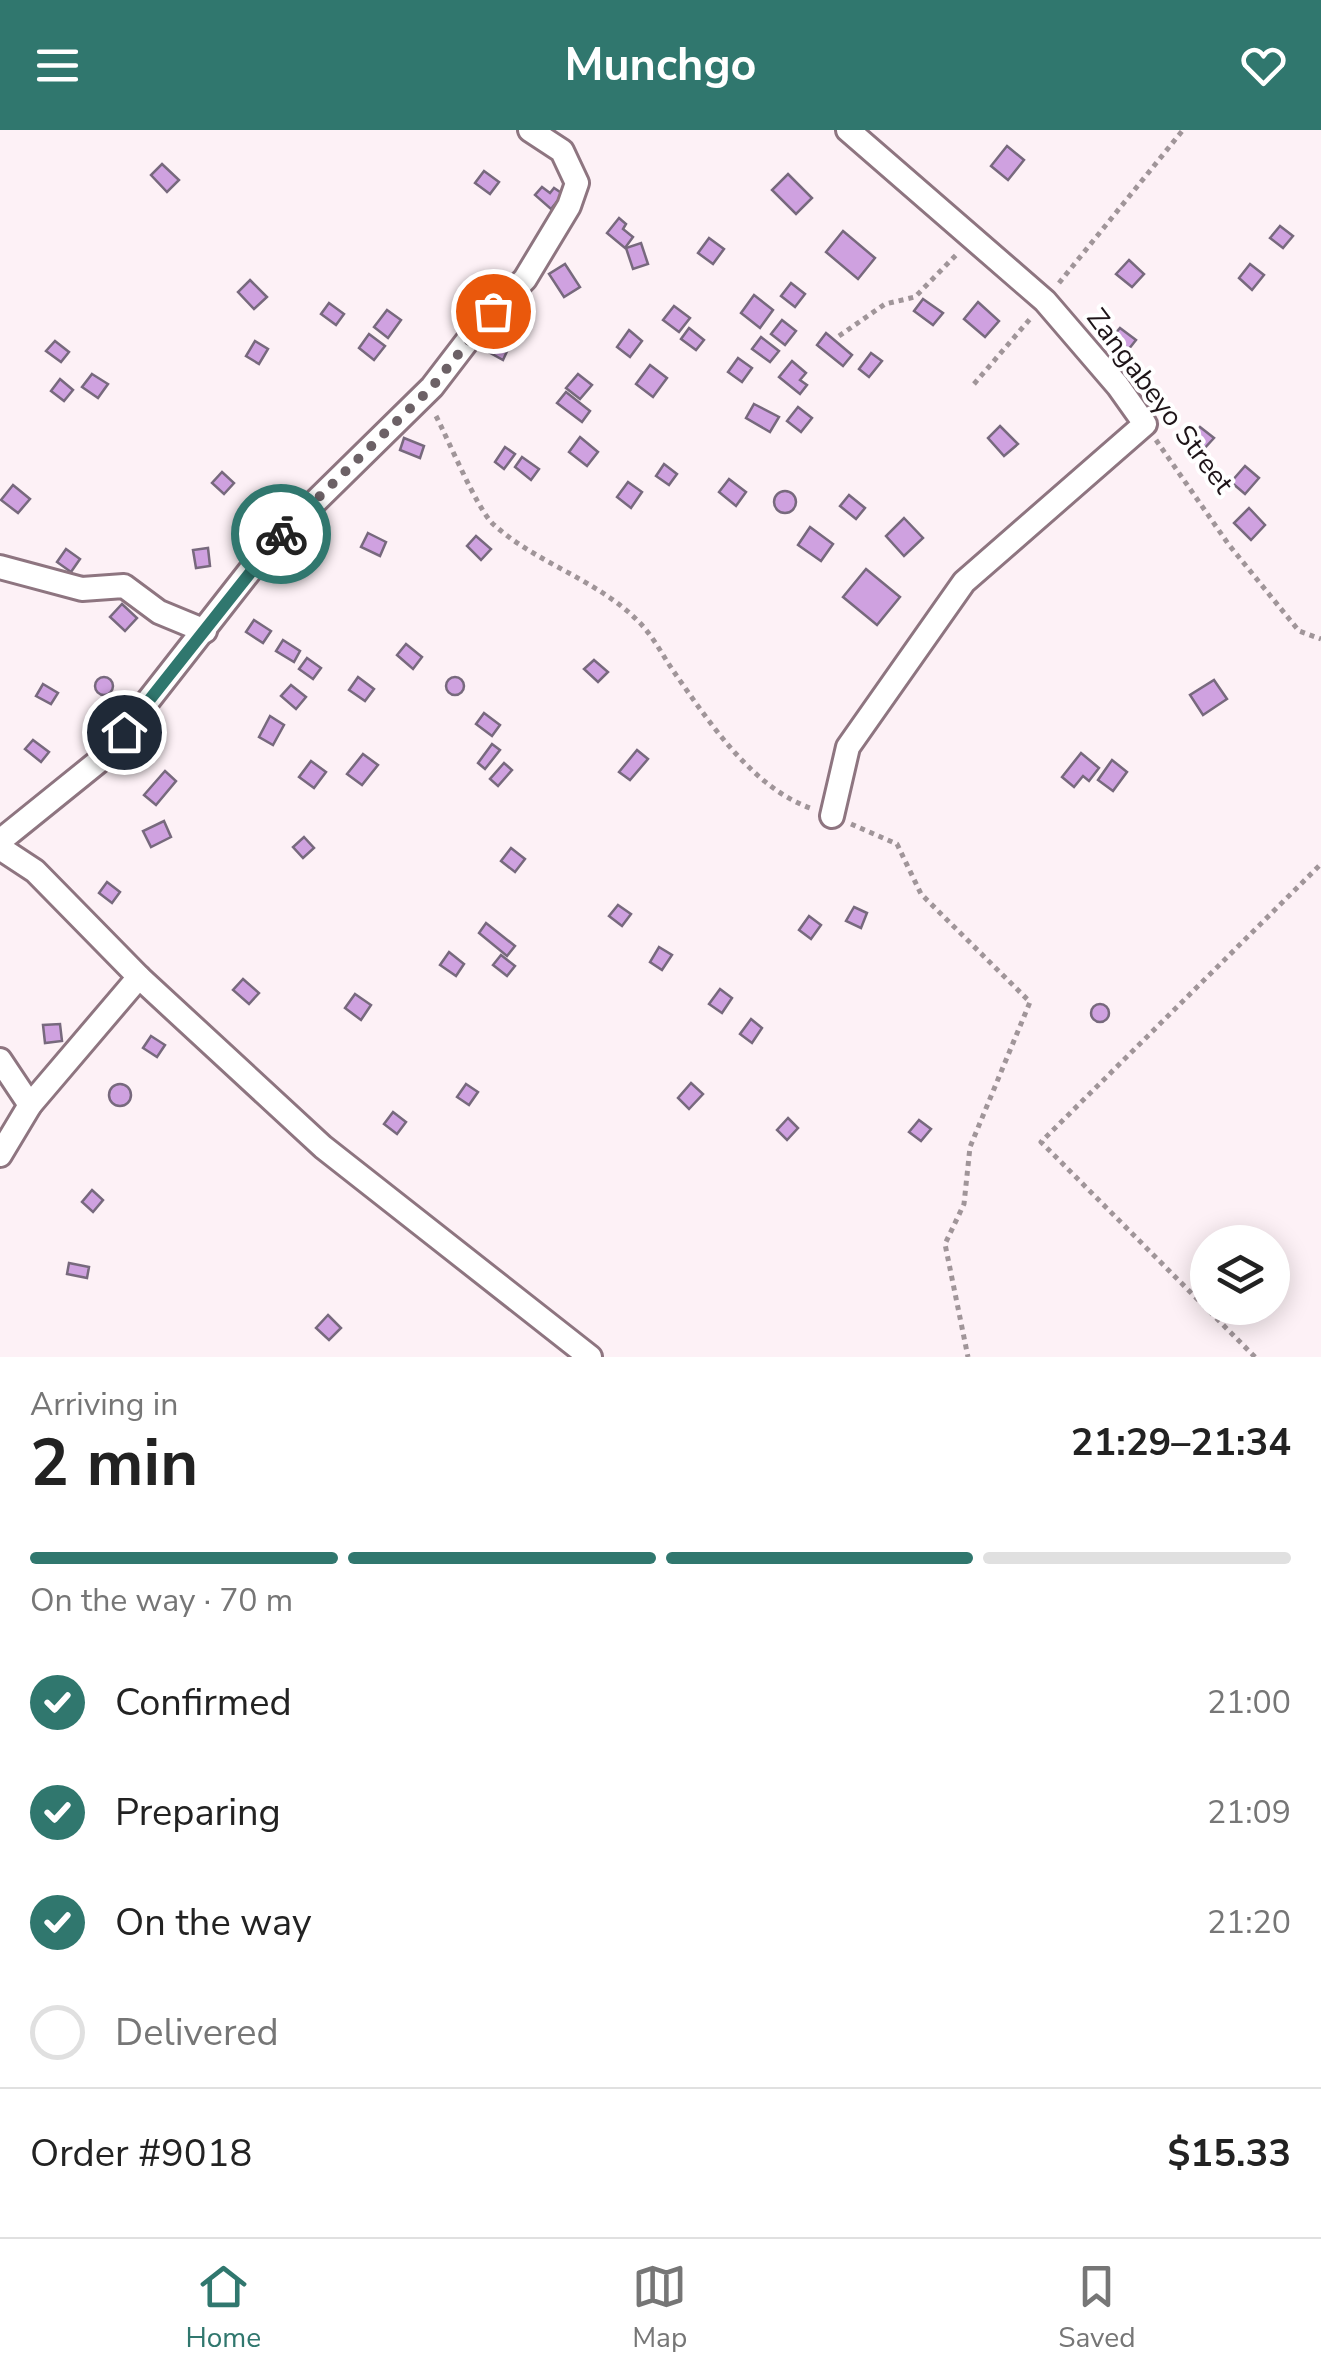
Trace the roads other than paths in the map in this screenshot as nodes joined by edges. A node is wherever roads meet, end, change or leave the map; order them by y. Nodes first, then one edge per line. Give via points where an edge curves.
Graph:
1 (530, 130) edge
2 (848, 130) edge
3 (0, 567) edge
4 (206, 631) junction
5 (832, 816) road end
6 (0, 845) edge
7 (139, 977) junction
8 (0, 1060) edge
9 (30, 1105) junction
10 (0, 1155) edge
11 (590, 1357) edge

1 - 4 street via 562,150 577,183 525,278 432,387 266,549
2 - 5 street, Zangabeyo Street via 1046,300 1145,424 964,582 848,747
3 - 4 street via 82,589 124,586 158,612
4 - 6 street via 104,757
6 - 7 street via 35,871
7 - 9 street
7 - 11 street via 324,1147
8 - 9 street
9 - 10 street

